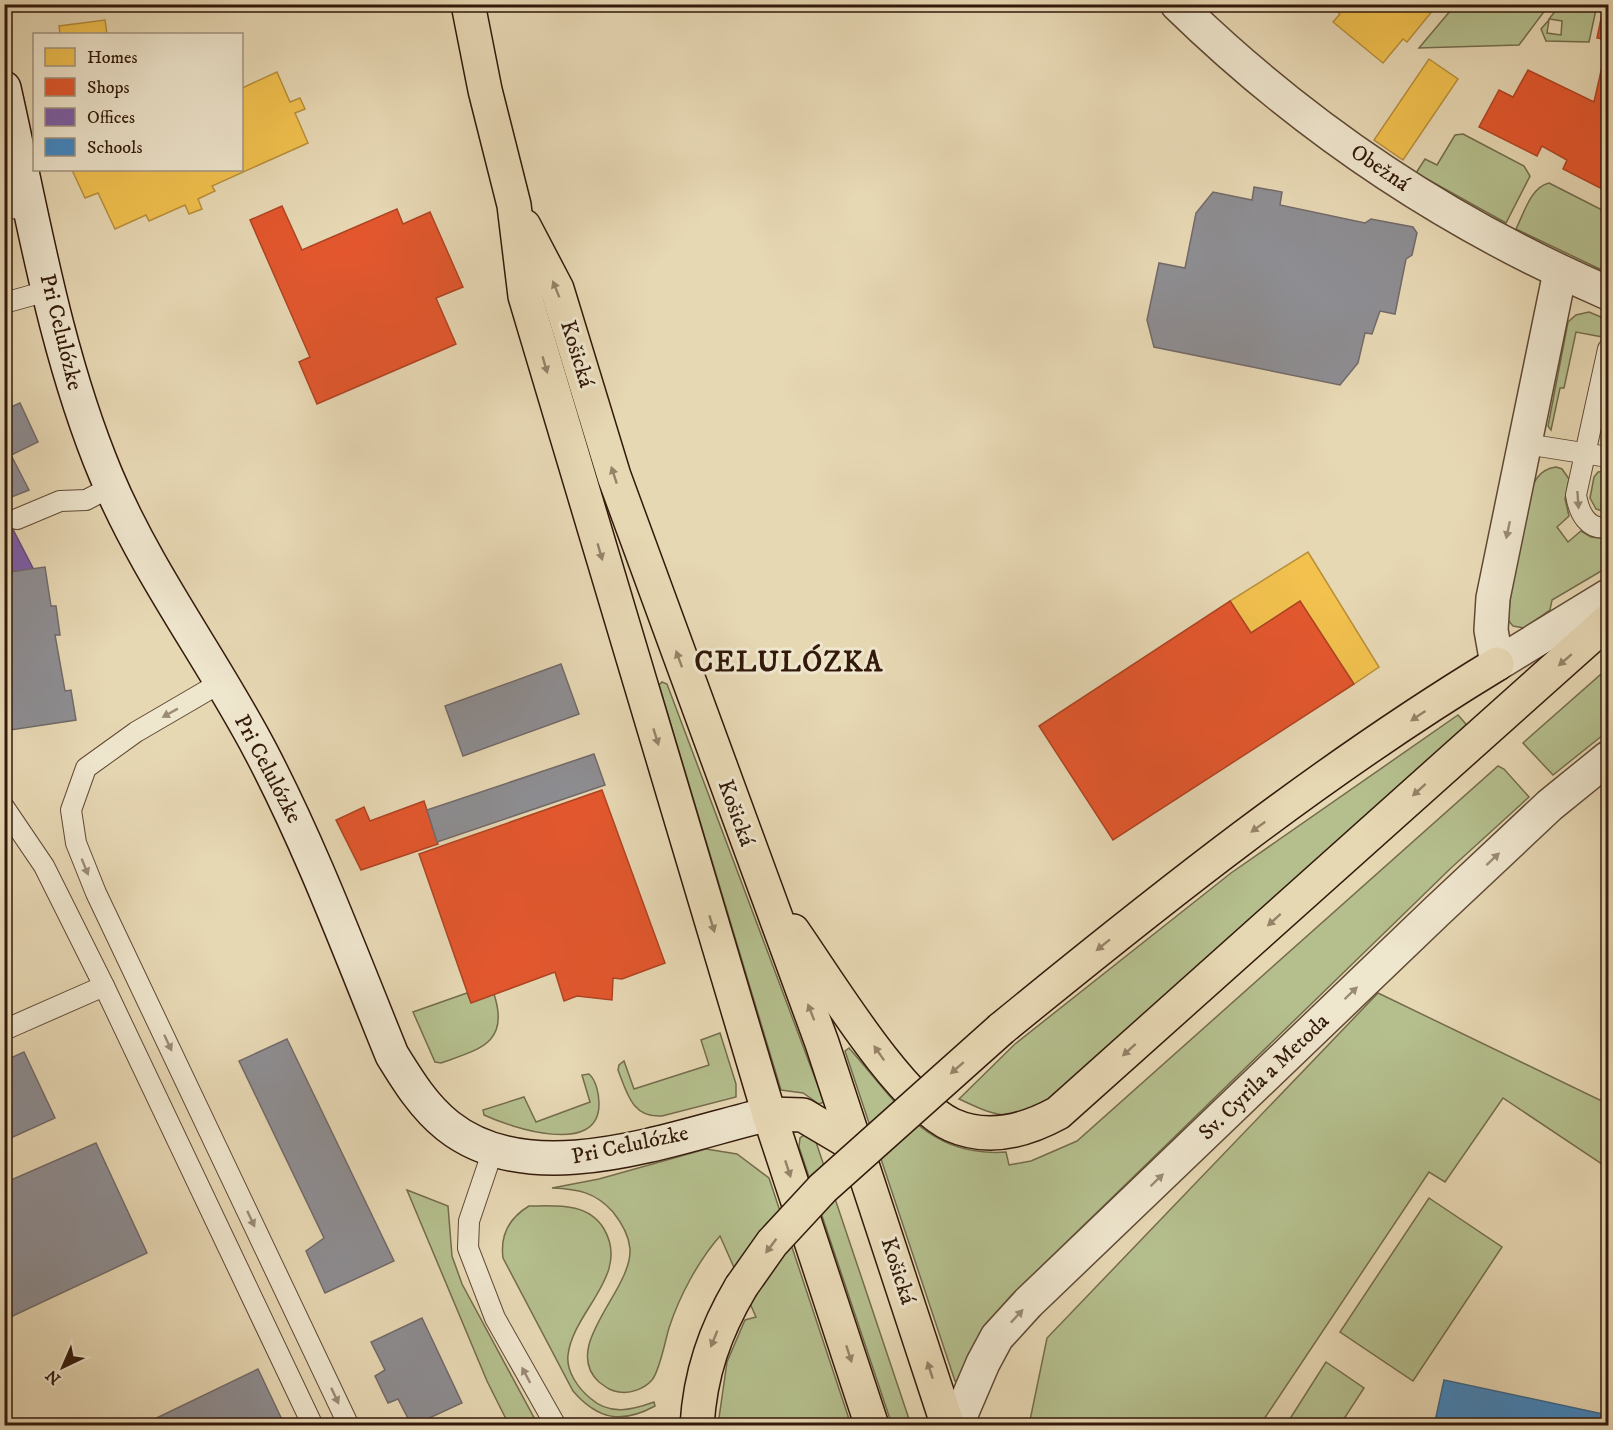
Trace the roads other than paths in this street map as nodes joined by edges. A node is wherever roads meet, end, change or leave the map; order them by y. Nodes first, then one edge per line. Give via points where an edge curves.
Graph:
1 (468, 4) edge
2 (1177, 4) edge
3 (4, 88) edge
4 (514, 205) junction
5 (18, 208) edge
6 (1560, 272) junction
7 (51, 290) junction
8 (1608, 293) edge
9 (4, 303) edge
10 (1608, 349) edge
11 (1585, 453) junction
12 (1608, 457) edge
13 (1523, 458) junction
14 (111, 487) junction
15 (17, 519) dead end
16 (1608, 527) edge
17 (1608, 596) edge
18 (1608, 621) edge
19 (1497, 664) junction
20 (220, 683) junction
21 (1608, 758) edge
22 (5, 810) edge
23 (765, 892) junction
24 (104, 986) junction
25 (4, 1030) edge
26 (769, 1113) junction
27 (857, 1147) junction
28 (494, 1150) junction
29 (313, 1425) edge
30 (349, 1425) edge
31 (556, 1425) edge
32 (697, 1425) edge
33 (872, 1425) edge
34 (948, 1425) edge
35 (956, 1425) edge

1 - 4 main road, Košická
2 - 6 street, Obežná via 1264,84 1376,168
3 - 5 street, Pri Celulózke
23 -> 4 main road, Košická via 614,476 557,289
4 -> 26 main road, Košická via 525,296
5 - 7 street, Pri Celulózke
6 - 8 street, Obežná
6 - 13 street
7 - 9 lane
7 - 14 street, Pri Celulózke via 84,421
10 - 11 lane
11 - 12 lane
11 - 13 lane
11 -> 16 lane via 1576,495 1579,511 1589,524
13 -> 19 street via 1493,598 1491,630
14 - 15 lane via 86,500 60,501
14 - 20 street, Pri Celulózke via 150,565
17 - 19 street
18 -> 23 main road via 1058,1113 1024,1129 986,1133 954,1126 928,1111 888,1066
19 -> 32 main road, bridge via 1337,770 1110,940 1001,1029 823,1188 772,1242 724,1317 709,1353
20 - 28 street, Pri Celulózke via 294,815 392,1055 427,1106 449,1126
20 -> 30 lane via 136,732 86,768 71,810 76,843
35 -> 21 street, Sv. Cyrila a Metoda via 997,1337 1028,1303 1452,897
22 - 24 lane via 44,866
27 -> 23 main road, Košická
24 - 25 lane
24 - 29 lane
26 - 27 main road via 803,1115
26 - 28 street, Pri Celulózke via 588,1157 551,1159
26 -> 33 main road, Košická
34 -> 27 main road, Košická
31 -> 28 lane via 495,1318 468,1248 469,1221

